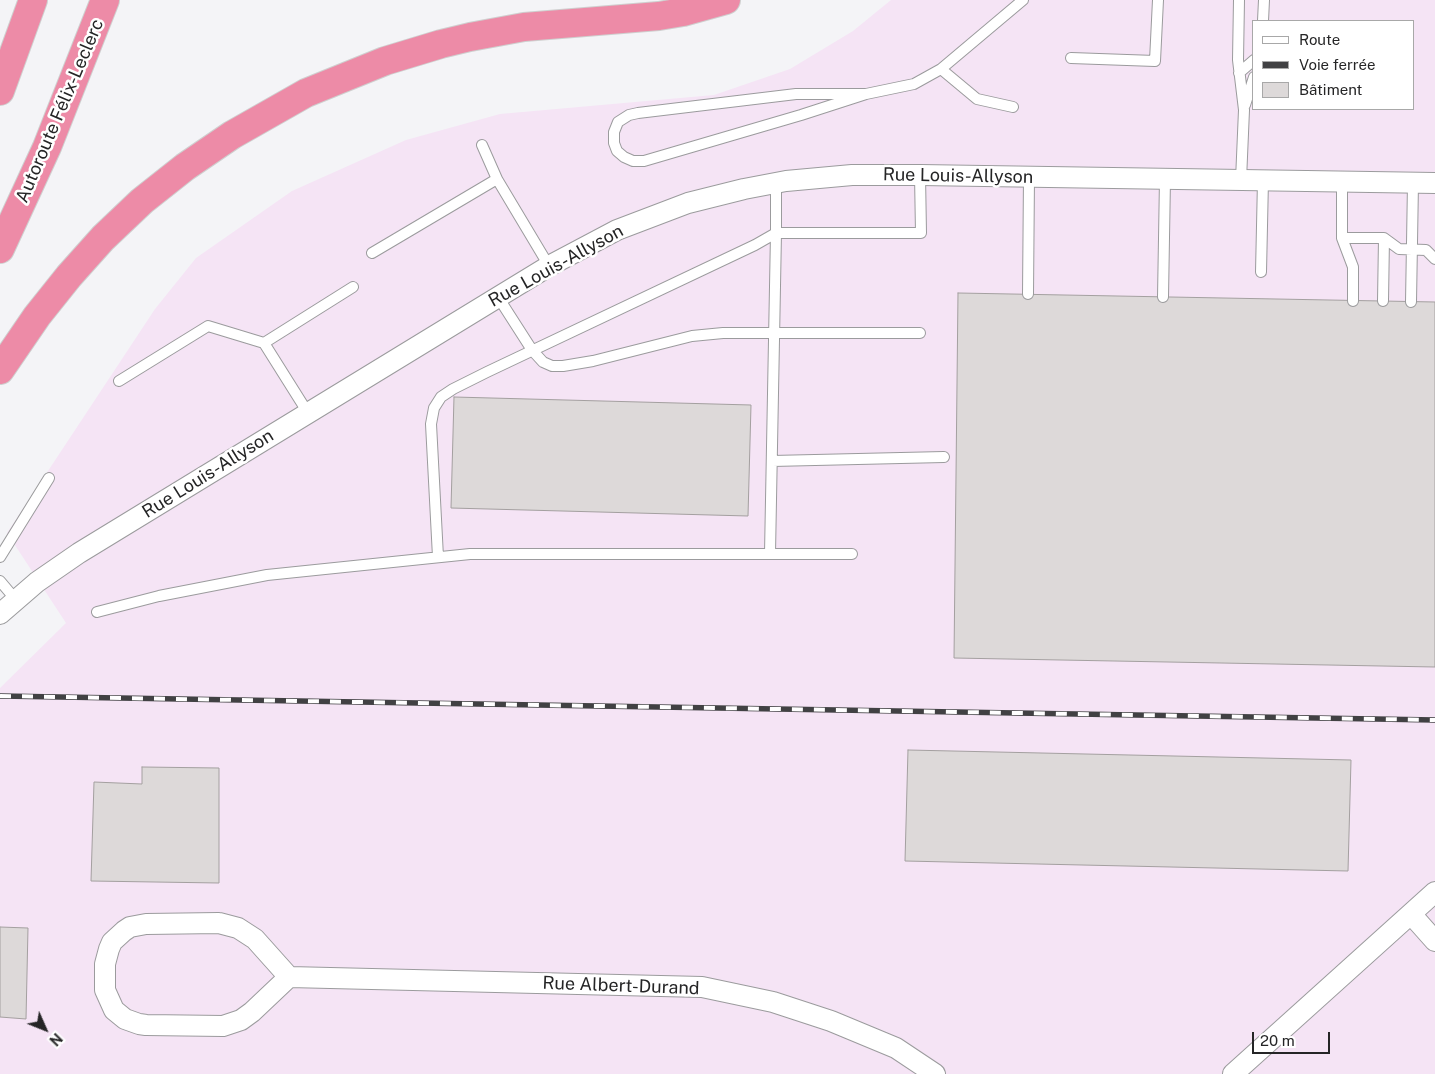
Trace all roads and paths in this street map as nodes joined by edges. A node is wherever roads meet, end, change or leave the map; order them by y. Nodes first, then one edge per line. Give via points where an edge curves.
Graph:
1 (33, 0) edge
2 (105, 0) edge
3 (726, 0) edge
4 (1023, 0) edge
5 (1158, 0) edge
6 (1239, 0) edge
7 (1264, 0) edge
8 (1262, 20) edge
9 (1071, 58) dead end
10 (1252, 62) edge
11 (941, 69) junction
12 (1240, 73) junction
13 (1252, 84) edge
14 (0, 91) edge
15 (866, 94) junction
16 (1013, 107) dead end
17 (1244, 110) junction
18 (482, 145) dead end
19 (920, 175) junction
20 (1029, 177) junction
21 (1165, 178) junction
22 (497, 179) junction
23 (1241, 180) junction
24 (1263, 180) junction
25 (776, 182) junction
26 (1342, 182) junction
27 (1413, 183) junction
28 (1435, 183) edge
29 (776, 234) junction
30 (1342, 238) junction
31 (1384, 238) junction
32 (0, 250) edge
33 (1412, 250) junction
34 (372, 253) dead end
35 (1435, 259) edge
36 (549, 266) junction
37 (1261, 272) dead end
38 (353, 287) dead end
39 (1028, 294) dead end
40 (498, 297) junction
41 (1163, 297) dead end
42 (1353, 301) dead end
43 (1383, 301) dead end
44 (1411, 302) dead end
45 (775, 332) junction
46 (920, 333) dead end
47 (264, 343) junction
48 (532, 350) junction
49 (0, 370) edge
50 (120, 381) dead end
51 (308, 413) junction
52 (944, 457) dead end
53 (772, 460) junction
54 (49, 478) dead end
55 (770, 554) junction
56 (852, 554) dead end
57 (0, 557) edge
58 (438, 558) junction
59 (0, 581) edge
60 (16, 600) junction
61 (97, 612) dead end
62 (0, 614) edge
63 (1435, 892) edge
64 (1411, 914) junction
65 (1435, 941) edge
66 (289, 977) junction
67 (935, 1074) edge
68 (1233, 1074) edge

1 - 14 highway
2 - 32 highway, Autoroute Félix-Leclerc via 47,147
3 - 49 highway via 659,16 524,28 470,37 385,61 306,93 224,140 142,201 69,276
4 - 11 lane
5 - 9 lane via 1155,61
6 - 12 lane
7 - 8 lane
10 - 12 lane
11 - 15 lane via 914,84
11 - 16 lane via 977,99
12 - 17 lane
13 - 17 lane
15 - 15 lane via 796,94 638,113 618,122 614,143 624,158 644,161
17 - 23 lane
18 - 22 lane
19 - 20 street, Rue Louis-Allyson
19 - 25 street, Rue Louis-Allyson via 830,176
19 - 29 lane via 921,233
20 - 21 street, Rue Louis-Allyson
20 - 39 lane
21 - 23 street, Rue Louis-Allyson
21 - 41 lane
22 - 34 lane
22 - 36 lane
23 - 24 street, Rue Louis-Allyson
24 - 26 street, Rue Louis-Allyson
24 - 37 lane
25 - 29 lane
25 - 36 street, Rue Louis-Allyson via 706,198 652,216 600,237
26 - 27 street, Rue Louis-Allyson
26 - 30 lane
27 - 28 street, Rue Louis-Allyson
27 - 33 lane
29 - 45 lane
29 - 48 lane
30 - 31 lane
30 - 42 lane via 1353,267
31 - 33 lane via 1399,249
31 - 43 lane
33 - 35 lane via 1426,250
33 - 44 lane
36 - 40 street, Rue Louis-Allyson
38 - 47 lane
40 - 48 lane
40 - 51 street, Rue Louis-Allyson
45 - 46 lane
45 - 48 lane via 692,336 563,366 543,362
45 - 53 lane
47 - 50 lane via 208,326
47 - 51 lane
48 - 58 lane via 453,389 441,397 434,408 431,424
51 - 60 street, Rue Louis-Allyson via 79,553
52 - 53 lane
53 - 55 lane
54 - 57 lane
55 - 56 lane
55 - 58 lane via 470,554
58 - 61 lane via 266,575
59 - 60 lane
60 - 62 street, Rue Louis-Allyson
63 - 64 street
64 - 65 street
64 - 68 street
66 - 66 street via 255,939 238,928 219,923 130,927 112,942 106,956 107,997 114,1010 132,1022 146,1024 224,1026 252,1012
66 - 67 street, Rue Albert-Durand via 702,988 773,1002 831,1021 896,1048

